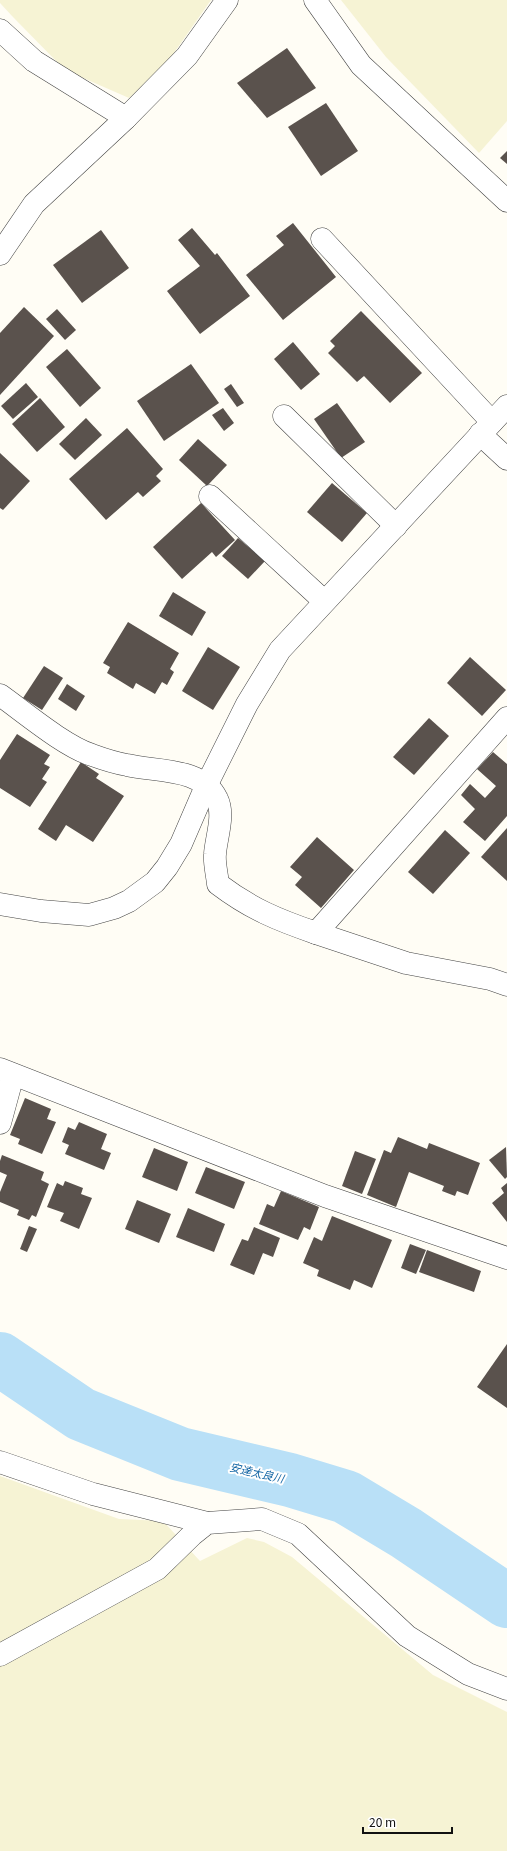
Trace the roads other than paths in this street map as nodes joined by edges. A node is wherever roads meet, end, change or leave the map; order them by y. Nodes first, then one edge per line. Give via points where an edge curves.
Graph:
1 (227, 0) edge
2 (315, 0) edge
3 (0, 30) edge
4 (126, 118) junction
5 (507, 201) edge
6 (322, 240) dead end
7 (0, 254) edge
8 (507, 406) edge
9 (284, 416) dead end
10 (486, 428) junction
11 (507, 459) edge
12 (210, 496) dead end
13 (396, 526) junction
14 (324, 601) junction
15 (0, 695) edge
16 (507, 718) edge
17 (206, 786) junction
18 (0, 904) edge
19 (316, 933) junction
20 (507, 985) edge
21 (7, 1072) edge
22 (0, 1123) edge
23 (507, 1258) edge
24 (0, 1462) edge
25 (207, 1523) junction
26 (0, 1656) edge
27 (507, 1689) edge

1 - 4 street via 187,56
2 - 5 street via 361,65
3 - 4 street via 34,61
4 - 7 street via 34,204
6 - 10 street
8 - 10 street
9 - 13 street
10 - 11 street
10 - 13 street
12 - 14 street
13 - 14 street
14 - 17 street via 280,650 247,704
15 - 17 street via 68,742 90,754 127,765 179,773 195,778
16 - 19 street
17 - 18 street via 181,844 168,867 155,882 129,901 89,915 41,912
17 - 19 street via 217,800 220,811 214,855 218,884 240,901
19 - 20 street via 406,963 490,979
21 - 22 street
21 - 23 street via 325,1196
24 - 25 street via 93,1494
25 - 26 street via 192,1534 157,1569
25 - 27 street via 262,1519 298,1534 406,1636 468,1674

